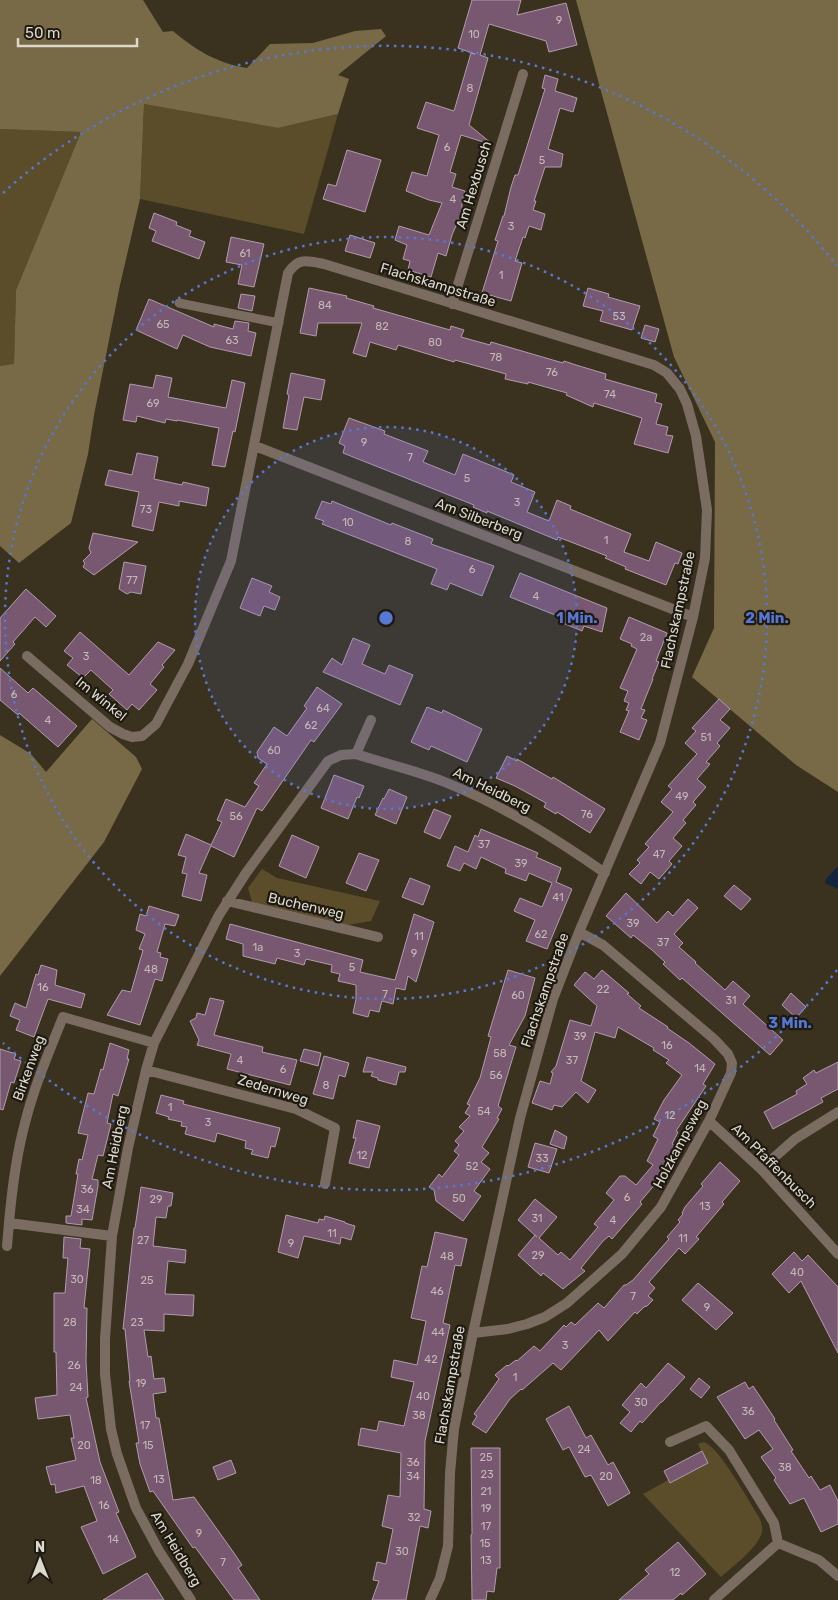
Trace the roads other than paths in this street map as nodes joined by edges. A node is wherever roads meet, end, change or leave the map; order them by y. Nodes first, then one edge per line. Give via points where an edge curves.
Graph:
1 (523, 74) dead end
2 (179, 303) dead end
3 (452, 304) junction
4 (278, 323) junction
5 (255, 446) junction
6 (694, 617) junction
7 (27, 656) dead end
8 (188, 664) joint
9 (371, 720) dead end
10 (356, 754) junction
11 (605, 873) junction
12 (227, 901) junction
13 (579, 932) junction
14 (378, 937) dead end
15 (154, 1043) junction
16 (146, 1070) junction
17 (838, 1112) edge
18 (709, 1121) junction
19 (761, 1169) junction
20 (325, 1184) dead end
21 (9, 1223) junction
22 (112, 1236) junction
23 (7, 1246) dead end
24 (838, 1254) edge
25 (473, 1332) junction
26 (670, 1442) dead end
27 (778, 1543) junction
28 (838, 1576) edge
29 (190, 1600) edge
30 (430, 1600) edge
31 (714, 1600) edge

1 - 3 street, Am Hexbusch
2 - 4 lane
3 - 4 street, Flachskampstraße via 324,264 300,261 288,273
3 - 6 street, Flachskampstraße via 654,365 667,373 680,388 688,404 696,436 707,510 706,558
4 - 5 street, Flachskampstraße
5 - 6 street, Am Silberberg
5 - 8 street, Flachskampstraße via 231,561
6 - 11 street, Flachskampstraße via 660,743
7 - 8 street, Im Winkel via 110,727 132,737 142,736 156,724
9 - 10 street
10 - 11 street, Am Heidberg via 446,782 506,810
10 - 12 street, Am Heidberg via 341,755 328,761
11 - 13 street, Flachskampstraße
12 - 14 street, Buchenweg
12 - 15 street, Am Heidberg
13 - 18 street, Holzkampsweg via 603,946 728,1054 732,1063 731,1073
13 - 25 street, Flachskampstraße via 554,999 520,1118
15 - 16 street, Am Heidberg
15 - 21 street, Birkenweg via 63,1017 24,1124 14,1173
16 - 20 street, Zedernweg via 296,1109 336,1128
16 - 22 street, Am Heidberg
17 - 19 street via 795,1139
18 - 19 street, Am Pfaffenbusch
18 - 25 street, Holzkampsweg via 661,1208 622,1254 586,1287 545,1317 508,1329
19 - 24 street, Am Pfaffenbusch
21 - 22 street
21 - 23 street, Birkenweg
22 - 29 street, Am Heidberg via 105,1339 111,1429 136,1508
25 - 30 street, Flachskampstraße via 454,1429 448,1546 440,1578
26 - 27 street via 706,1426 729,1450 774,1523
27 - 28 street via 820,1560
27 - 31 street

